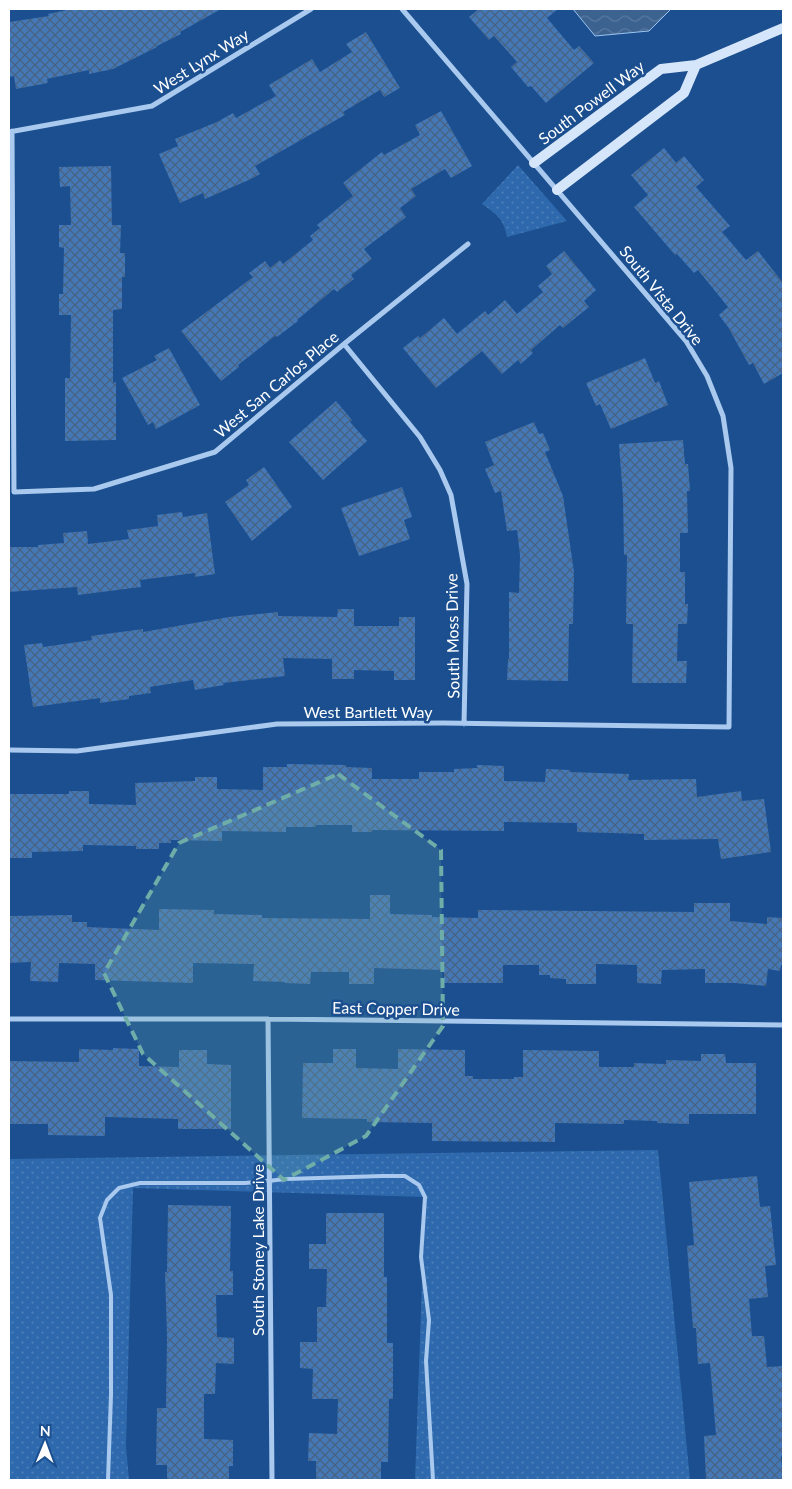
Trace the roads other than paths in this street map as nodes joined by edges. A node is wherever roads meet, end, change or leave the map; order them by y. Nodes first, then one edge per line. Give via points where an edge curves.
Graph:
1 (311, 9) edge
2 (402, 9) edge
3 (783, 28) edge
4 (696, 65) junction
5 (10, 132) edge
6 (534, 163) junction
7 (557, 190) junction
8 (468, 244) dead end
9 (344, 344) junction
10 (464, 724) junction
11 (729, 727) joint
12 (9, 750) edge
13 (9, 1019) edge
14 (268, 1019) junction
15 (783, 1025) edge
16 (269, 1181) junction
17 (108, 1480) edge
18 (272, 1480) edge
19 (433, 1480) edge

1 - 5 street, West Lynx Way via 152,106
2 - 6 street, South Vista Drive
3 - 4 street, South Powell Way
4 - 6 street, South Powell Way via 661,69
4 - 7 street via 684,93
5 - 9 street, West San Carlos Place via 14,492 94,489 215,452
6 - 7 street, South Vista Drive
7 - 11 street, South Vista Drive via 686,341 707,376 723,416 732,468
8 - 9 street, West San Carlos Place
9 - 10 street, South Moss Drive via 420,437 451,495 467,584
10 - 11 street, West Bartlett Way
10 - 12 street, West Bartlett Way via 277,724 77,751
13 - 14 street, East Copper Drive
14 - 15 street, East Copper Drive
14 - 16 street, South Stoney Lake Drive
16 - 17 lane via 140,1183 119,1188 106,1200 100,1218 111,1295
16 - 18 street, South Stoney Lake Drive
16 - 19 lane via 405,1176 419,1185 425,1197 421,1257 429,1320 426,1361

